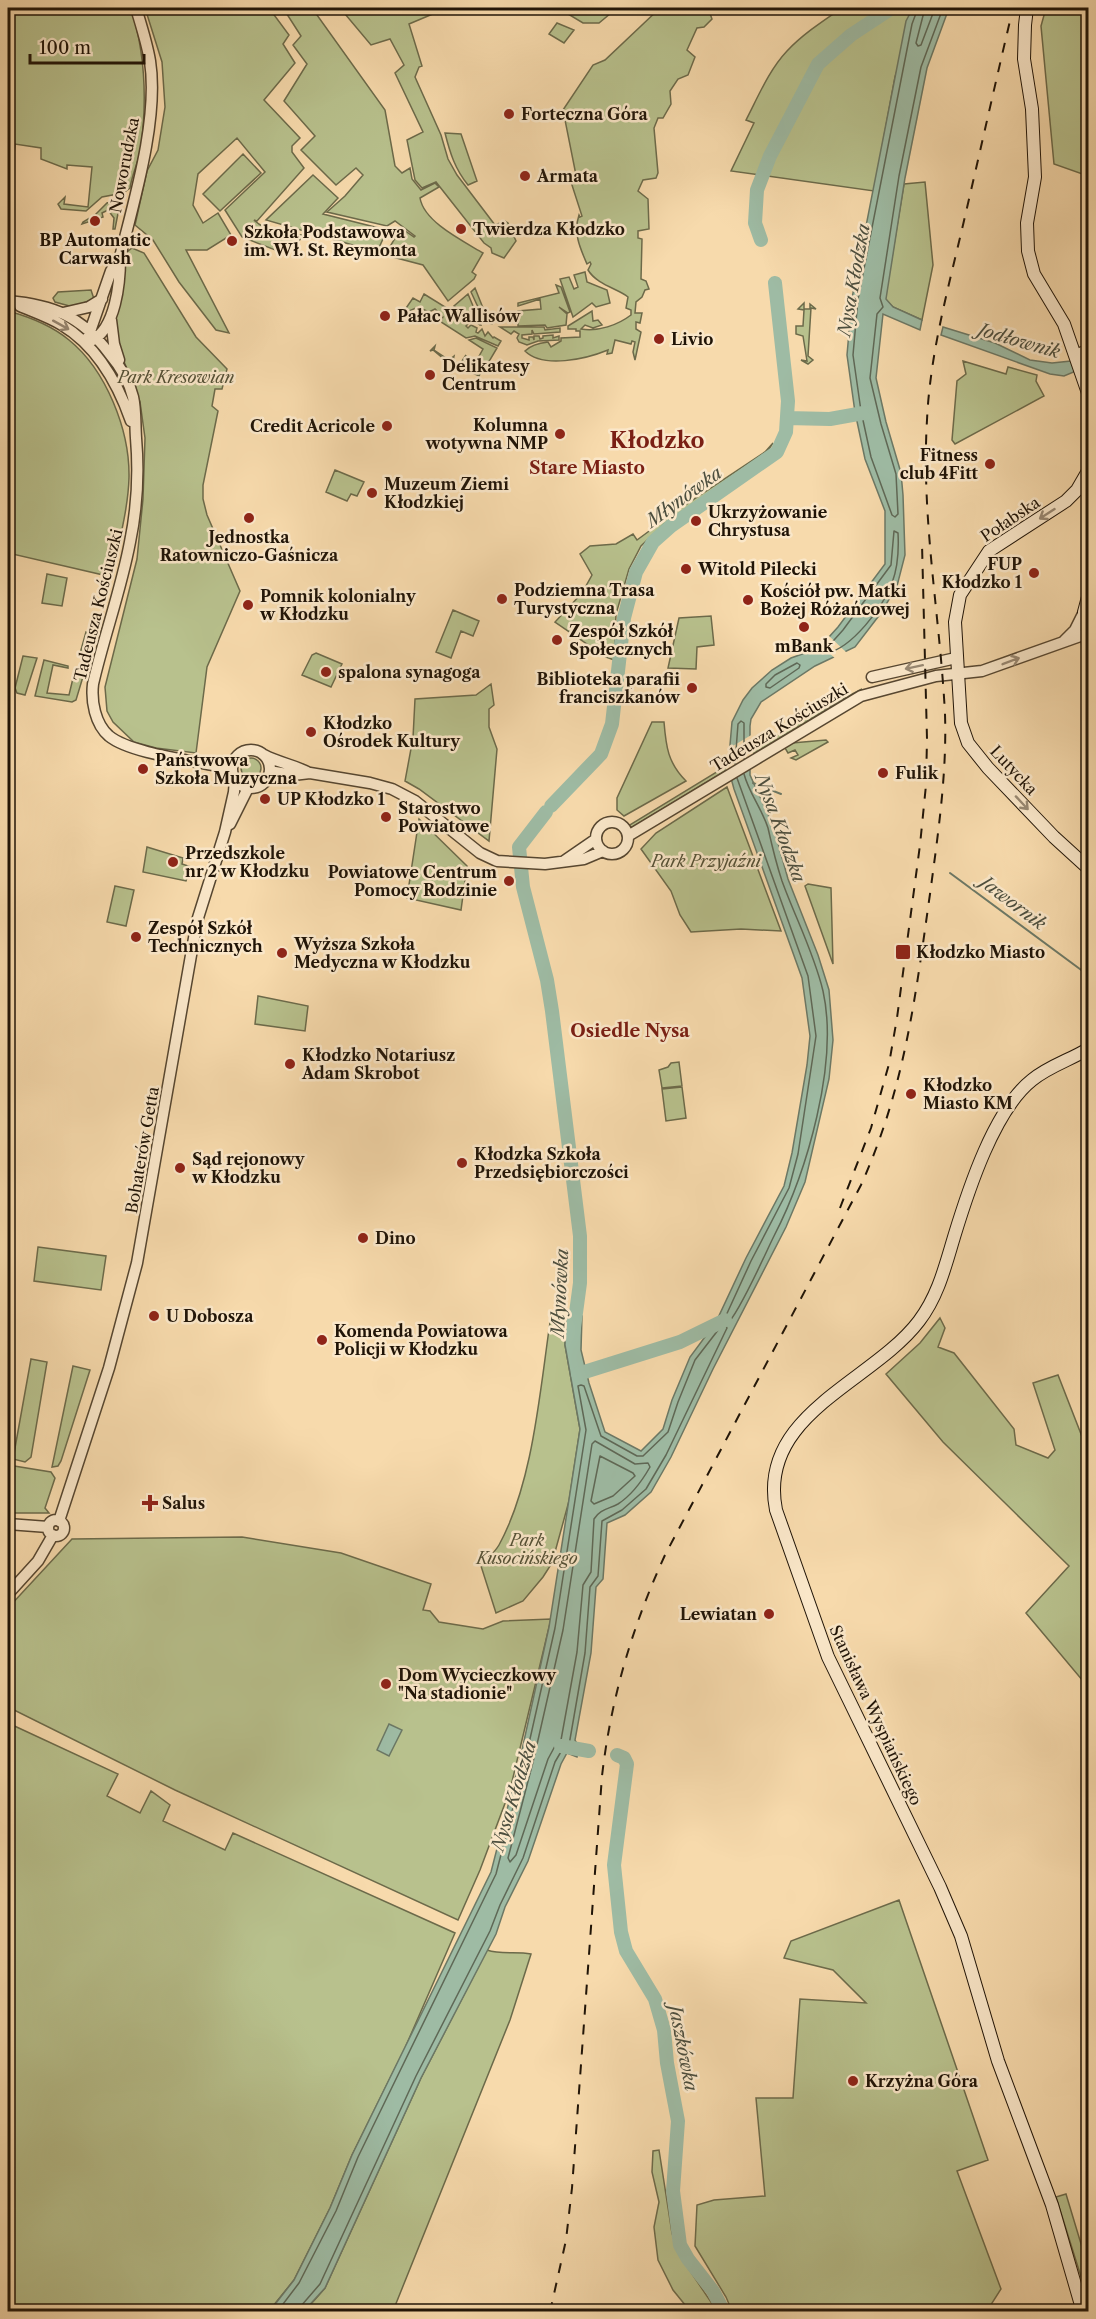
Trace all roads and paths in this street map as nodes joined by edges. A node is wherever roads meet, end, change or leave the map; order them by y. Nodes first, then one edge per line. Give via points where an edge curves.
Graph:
1 (136, 8) edge
2 (1028, 8) edge
3 (120, 257) junction
4 (102, 299) junction
5 (63, 313) junction
6 (111, 318) junction
7 (94, 335) junction
8 (86, 343) junction
9 (1089, 350) edge
10 (1077, 361) junction
11 (123, 372) junction
12 (1087, 388) edge
13 (136, 436) junction
14 (1089, 471) edge
15 (1083, 488) edge
16 (1089, 597) edge
17 (1084, 612) junction
18 (1087, 639) edge
19 (1064, 641) junction
20 (956, 658) junction
21 (957, 674) junction
22 (872, 677) dead end
23 (264, 755) junction
24 (235, 759) junction
25 (217, 766) junction
26 (310, 773) junction
27 (268, 776) junction
28 (235, 779) junction
29 (248, 788) junction
30 (225, 832) junction
31 (628, 836) junction
32 (596, 838) junction
33 (603, 851) junction
34 (564, 861) junction
35 (1089, 868) edge
36 (1089, 1049) edge
37 (8, 1524) edge
38 (50, 1531) junction
39 (8, 1594) edge
40 (1083, 2312) edge

1 - 3 street, Noworudzka via 150,62 150,107 143,160
2 - 10 main road via 1025,72 1032,109 1035,177 1027,223 1028,251 1034,274 1062,320
3 - 4 street, Noworudzka
3 - 6 street, Noworudzka
4 - 5 street via 89,307
4 - 7 street, Noworudzka
5 - 7 street, Tadeusza Kościuszki
5 -> 8 street, Tadeusza Kościuszki via 8,301 61,324
6 - 7 street, Noworudzka via 107,328
6 - 11 street
7 - 8 street, Noworudzka
7 - 11 street, Tadeusza Kościuszki
8 - 13 street, Tadeusza Kościuszki via 115,382
9 - 10 street
10 - 12 main road
11 - 13 street, Tadeusza Kościuszki via 134,399
13 - 25 street, Tadeusza Kościuszki via 134,524 93,684 93,707 106,734 121,742
14 - 15 main road, Połabska
15 -> 20 main road, Połabska via 985,556 960,595
16 - 17 main road
17 - 18 main road
17 - 19 street
18 - 19 street, Tadeusza Kościuszki
21 -> 19 street, Tadeusza Kościuszki via 982,671
20 - 21 main road, Połabska
20 -> 22 street
21 - 31 street, Tadeusza Kościuszki via 877,690 848,702
21 -> 35 main road, Lutycka via 962,730 972,750 1054,837
23 - 24 street via 249,750
23 - 26 street
23 - 27 street via 270,766
24 - 25 street
24 - 28 street
25 - 28 street, Tadeusza Kościuszki
26 - 27 street via 276,772
26 - 34 street via 402,793 480,853 504,862
27 - 29 street via 260,785
28 - 29 street
28 - 30 street, Bohaterów Getta
29 - 30 street
30 - 38 street, Bohaterów Getta via 197,921 125,1315 59,1521 63,1530 59,1535
31 - 32 street via 614,822 600,828
31 - 33 street via 620,851
32 - 33 street
32 - 34 street
33 - 34 street via 584,859
36 - 40 main road, Stanisława Wyspiańskiego via 1032,1080 1012,1102 978,1170 929,1307 893,1348 800,1425 782,1451 774,1489 776,1510 828,1658 961,1936 998,2061 1052,2205
37 - 38 street
38 - 39 street via 38,1561

